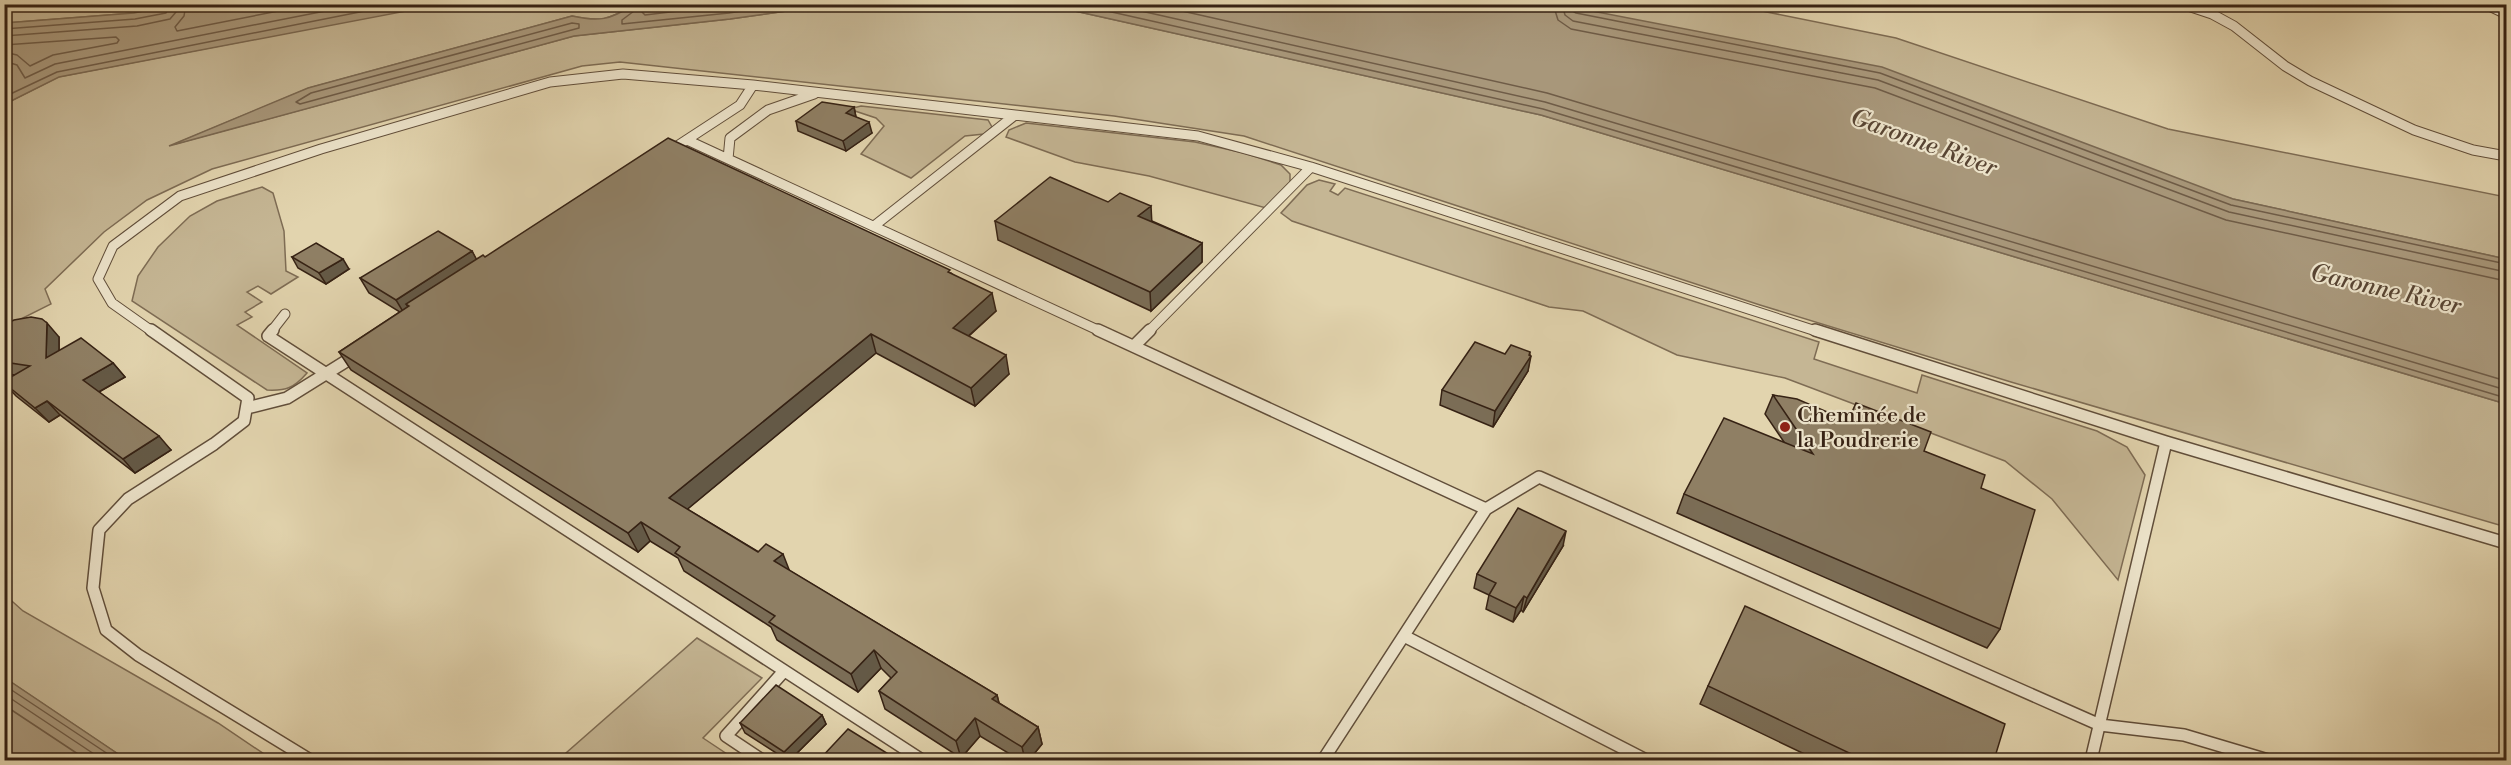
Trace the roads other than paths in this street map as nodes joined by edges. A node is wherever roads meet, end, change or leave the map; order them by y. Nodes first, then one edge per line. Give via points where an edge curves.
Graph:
1 (2182, 4) edge
2 (2485, 4) edge
3 (2506, 14) edge
4 (753, 85) junction
5 (817, 92) junction
6 (1015, 115) junction
7 (687, 140) junction
8 (2506, 156) edge
9 (657, 159) edge
10 (728, 159) junction
11 (1311, 167) junction
12 (874, 226) junction
13 (285, 314) dead end
14 (1134, 346) junction
15 (363, 350) edge
16 (325, 374) junction
17 (247, 408) junction
18 (2166, 442) junction
19 (1486, 509) junction
20 (2506, 543) edge
21 (1404, 636) junction
22 (784, 671) junction
23 (2100, 725) junction
24 (310, 760) edge
25 (762, 760) edge
26 (922, 760) edge
27 (1323, 760) edge
28 (1646, 760) edge
29 (2091, 760) edge
30 (2268, 760) edge

1 - 8 lane via 2234,26 2284,66 2310,81 2403,125 2444,142
2 - 3 lane
4 - 5 lane
4 - 7 lane via 740,105
4 - 17 lane via 623,74 550,82 321,149 180,196 113,246 98,279 112,303 248,398
5 - 6 lane
5 - 10 lane via 768,110 730,138
6 - 11 lane via 1198,136
6 - 12 lane
7 - 9 lane
7 - 10 lane
10 - 12 lane
11 - 14 lane
11 - 18 lane
12 - 14 lane
13 - 16 lane via 268,336
14 - 19 lane
15 - 16 lane
16 - 17 lane via 287,398
16 - 22 lane
17 - 24 lane via 244,421 128,499 99,530 93,588 106,630 138,655
18 - 20 lane
18 - 23 lane
19 - 21 lane
19 - 23 lane via 1539,477
21 - 27 lane
21 - 28 lane
22 - 25 lane via 726,736
22 - 26 lane
23 - 29 lane
23 - 30 lane via 2184,735

